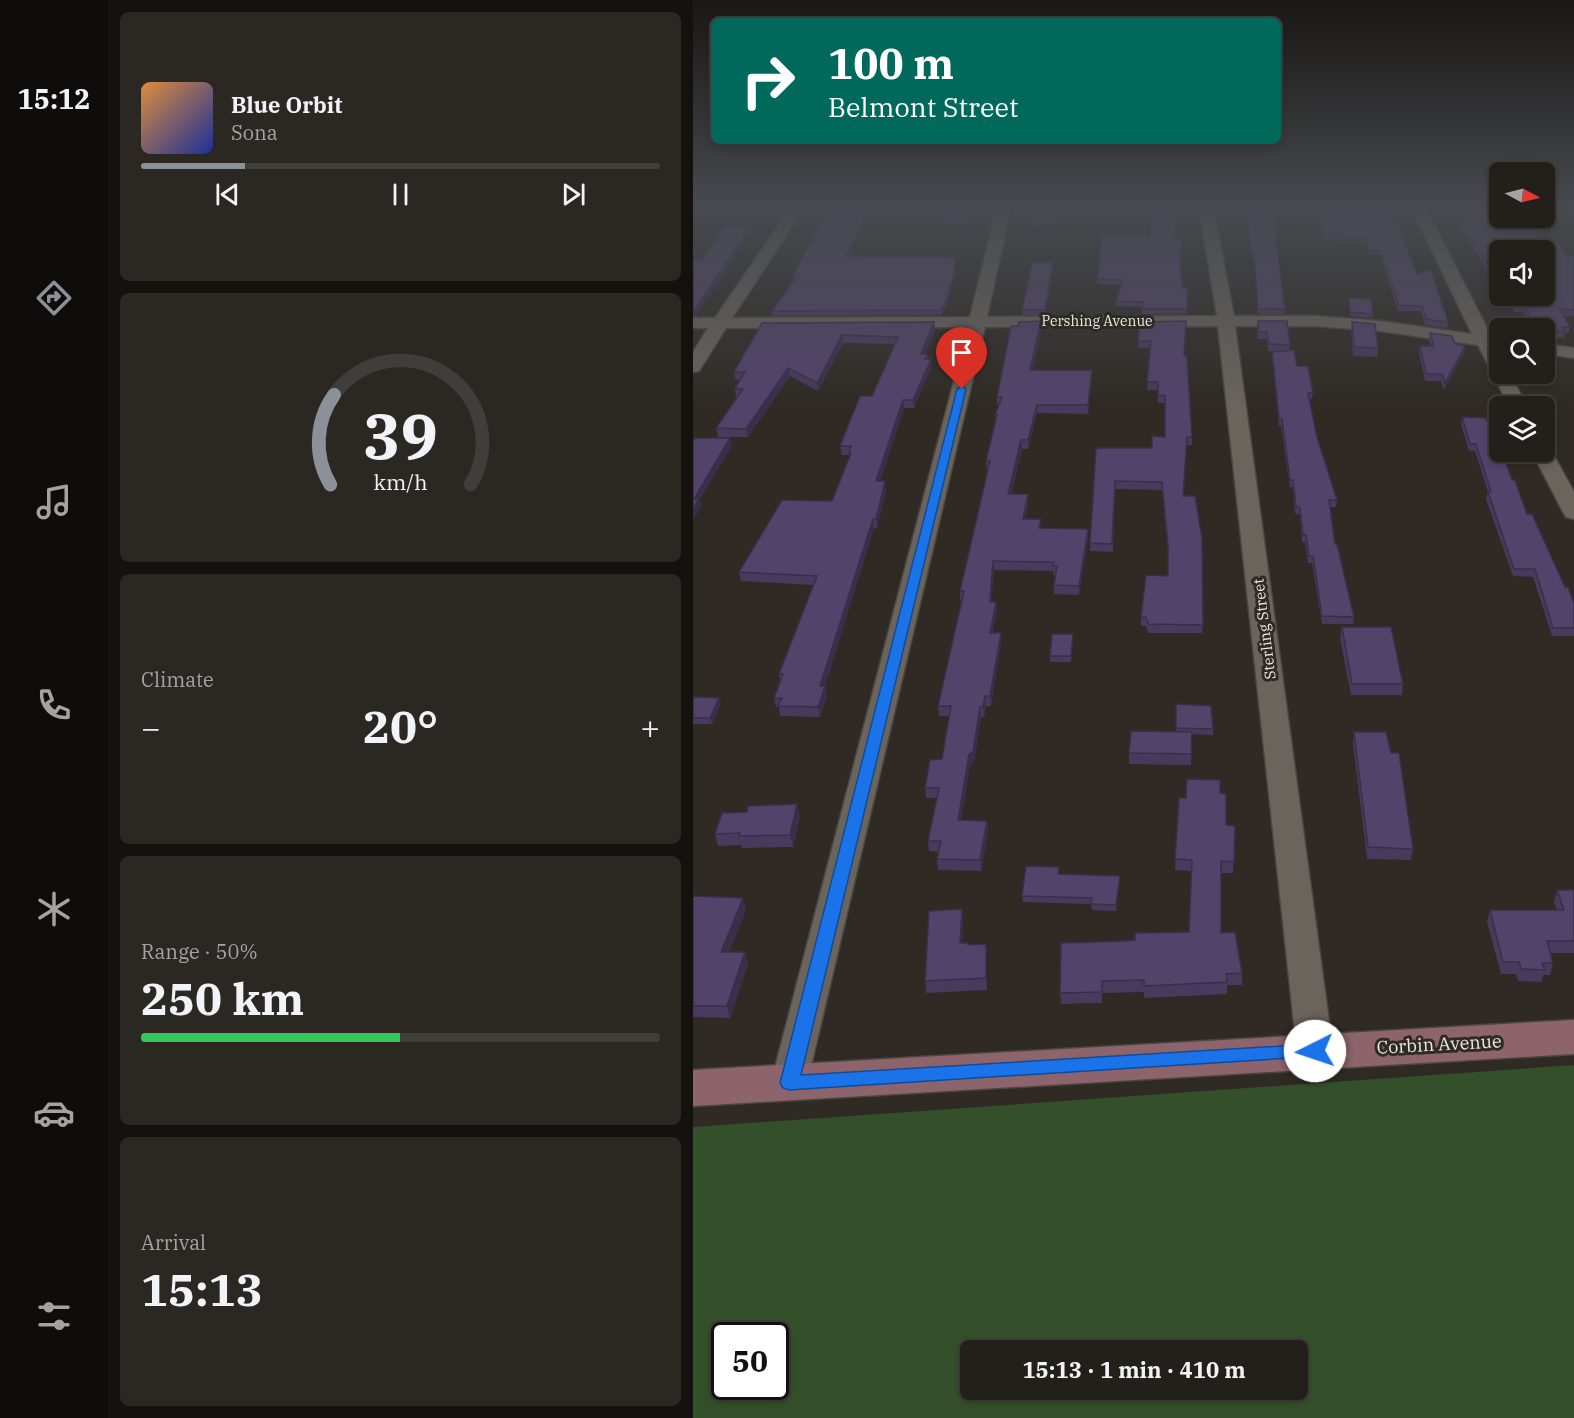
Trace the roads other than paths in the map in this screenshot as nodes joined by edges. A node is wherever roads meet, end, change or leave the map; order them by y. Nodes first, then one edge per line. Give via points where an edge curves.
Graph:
1 (754, 273) edge
2 (989, 273) edge
3 (1218, 273) edge
4 (1452, 273) edge
5 (978, 321) junction
6 (1226, 321) junction
7 (693, 323) edge
8 (720, 323) junction
9 (1489, 338) edge
10 (1489, 342) edge
11 (1555, 350) edge
12 (1574, 352) edge
13 (693, 367) edge
14 (1547, 462) edge
15 (1574, 512) edge
16 (1574, 1037) edge
17 (1315, 1051) junction
18 (789, 1083) junction
19 (693, 1088) edge

1 - 8 street
2 - 5 street
3 - 6 street, Sterling Street
4 - 9 street
5 - 6 street, Pershing Avenue
5 - 8 street, Pershing Avenue
5 - 18 street
6 - 10 street, Pershing Avenue via 1348,323
6 - 17 street, Sterling Street
7 - 8 street, Pershing Avenue
8 - 13 street
11 - 12 street
14 - 15 street
16 - 17 main road, Corbin Avenue
17 - 18 main road, Corbin Avenue
18 - 19 main road, Corbin Avenue

